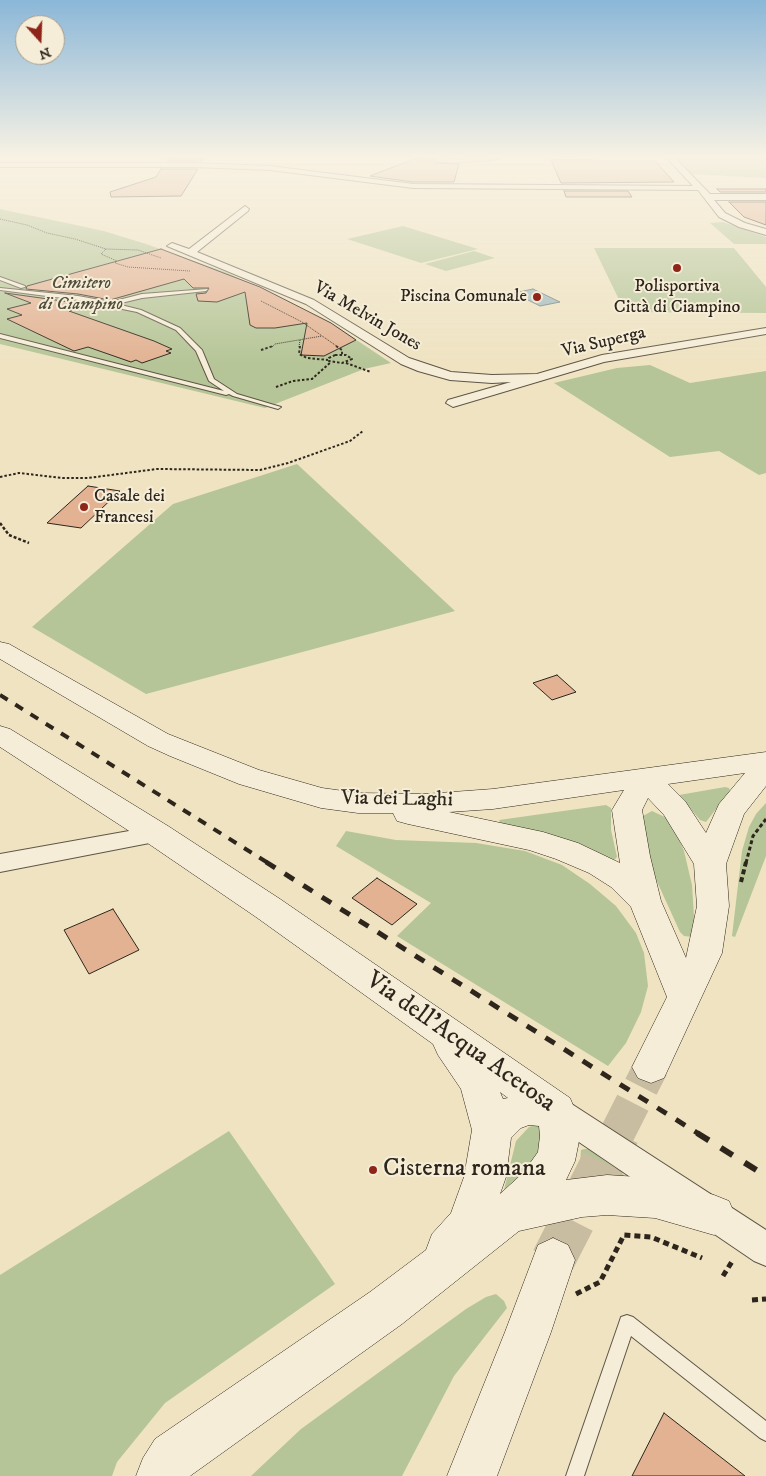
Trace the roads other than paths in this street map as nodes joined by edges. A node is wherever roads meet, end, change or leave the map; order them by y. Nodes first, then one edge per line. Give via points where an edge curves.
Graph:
1 (223, 227) edge
2 (748, 227) edge
3 (766, 232) edge
4 (172, 246) dead end
5 (190, 253) junction
6 (0, 278) edge
7 (0, 289) edge
8 (206, 290) dead end
9 (38, 293) junction
10 (112, 304) junction
11 (766, 331) edge
12 (0, 336) edge
13 (534, 378) junction
14 (235, 395) junction
15 (452, 403) dead end
16 (278, 407) dead end
17 (0, 649) edge
18 (0, 735) edge
19 (766, 761) edge
20 (766, 768) edge
21 (645, 778) junction
22 (358, 803) junction
23 (157, 834) junction
24 (0, 864) edge
25 (710, 864) junction
26 (645, 901) junction
27 (684, 996) junction
28 (433, 1023) junction
29 (651, 1067) tunnel mouth
30 (556, 1110) junction
31 (492, 1130) junction
32 (508, 1214) junction
33 (714, 1215) junction
34 (766, 1249) edge
35 (564, 1277) tunnel mouth
36 (412, 1287) junction
37 (766, 1432) edge
38 (161, 1476) edge
39 (472, 1476) edge
40 (575, 1476) edge

1 - 5 street
2 - 3 street
4 - 5 street, Via Melvin Jones
5 - 13 street, Via Melvin Jones via 310,302 405,361 422,368 468,378
6 - 9 lane
7 - 9 lane
8 - 10 lane via 142,296
9 - 10 lane
10 - 14 lane via 139,311 178,329 199,350 211,380
11 - 13 street, Via Superga via 602,359
12 - 14 lane
13 - 15 street, Via Superga
14 - 16 lane
17 - 22 main road, Via dei Laghi via 180,750 249,777 321,798
18 - 23 main road, Via dell'Acqua Acetosa
19 - 21 main road, Via dei Laghi
20 - 25 main road via 730,811
21 - 22 main road, Via dei Laghi via 492,799 425,804
21 - 25 main road via 676,808
21 - 26 main road via 626,810
22 - 26 main road via 532,840 567,851 622,879
23 - 24 street
23 - 28 main road, Via dell'Acqua Acetosa
25 - 27 main road via 713,906 705,953
26 - 27 main road
27 - 29 main road
28 - 30 main road, Via dell'Acqua Acetosa
28 - 31 main road via 477,1081
30 - 31 main road via 529,1108 508,1115
30 - 32 main road via 560,1148 556,1161 538,1187
30 - 33 street, Via dell'Acqua Acetosa
31 - 36 main road via 485,1177 467,1226
32 - 33 main road via 582,1197 608,1195 655,1198
32 - 36 main road
33 - 34 street, Via dell'Acqua Acetosa
35 - 39 main road via 528,1332
36 - 38 main road via 173,1457
37 - 40 lane via 628,1323

